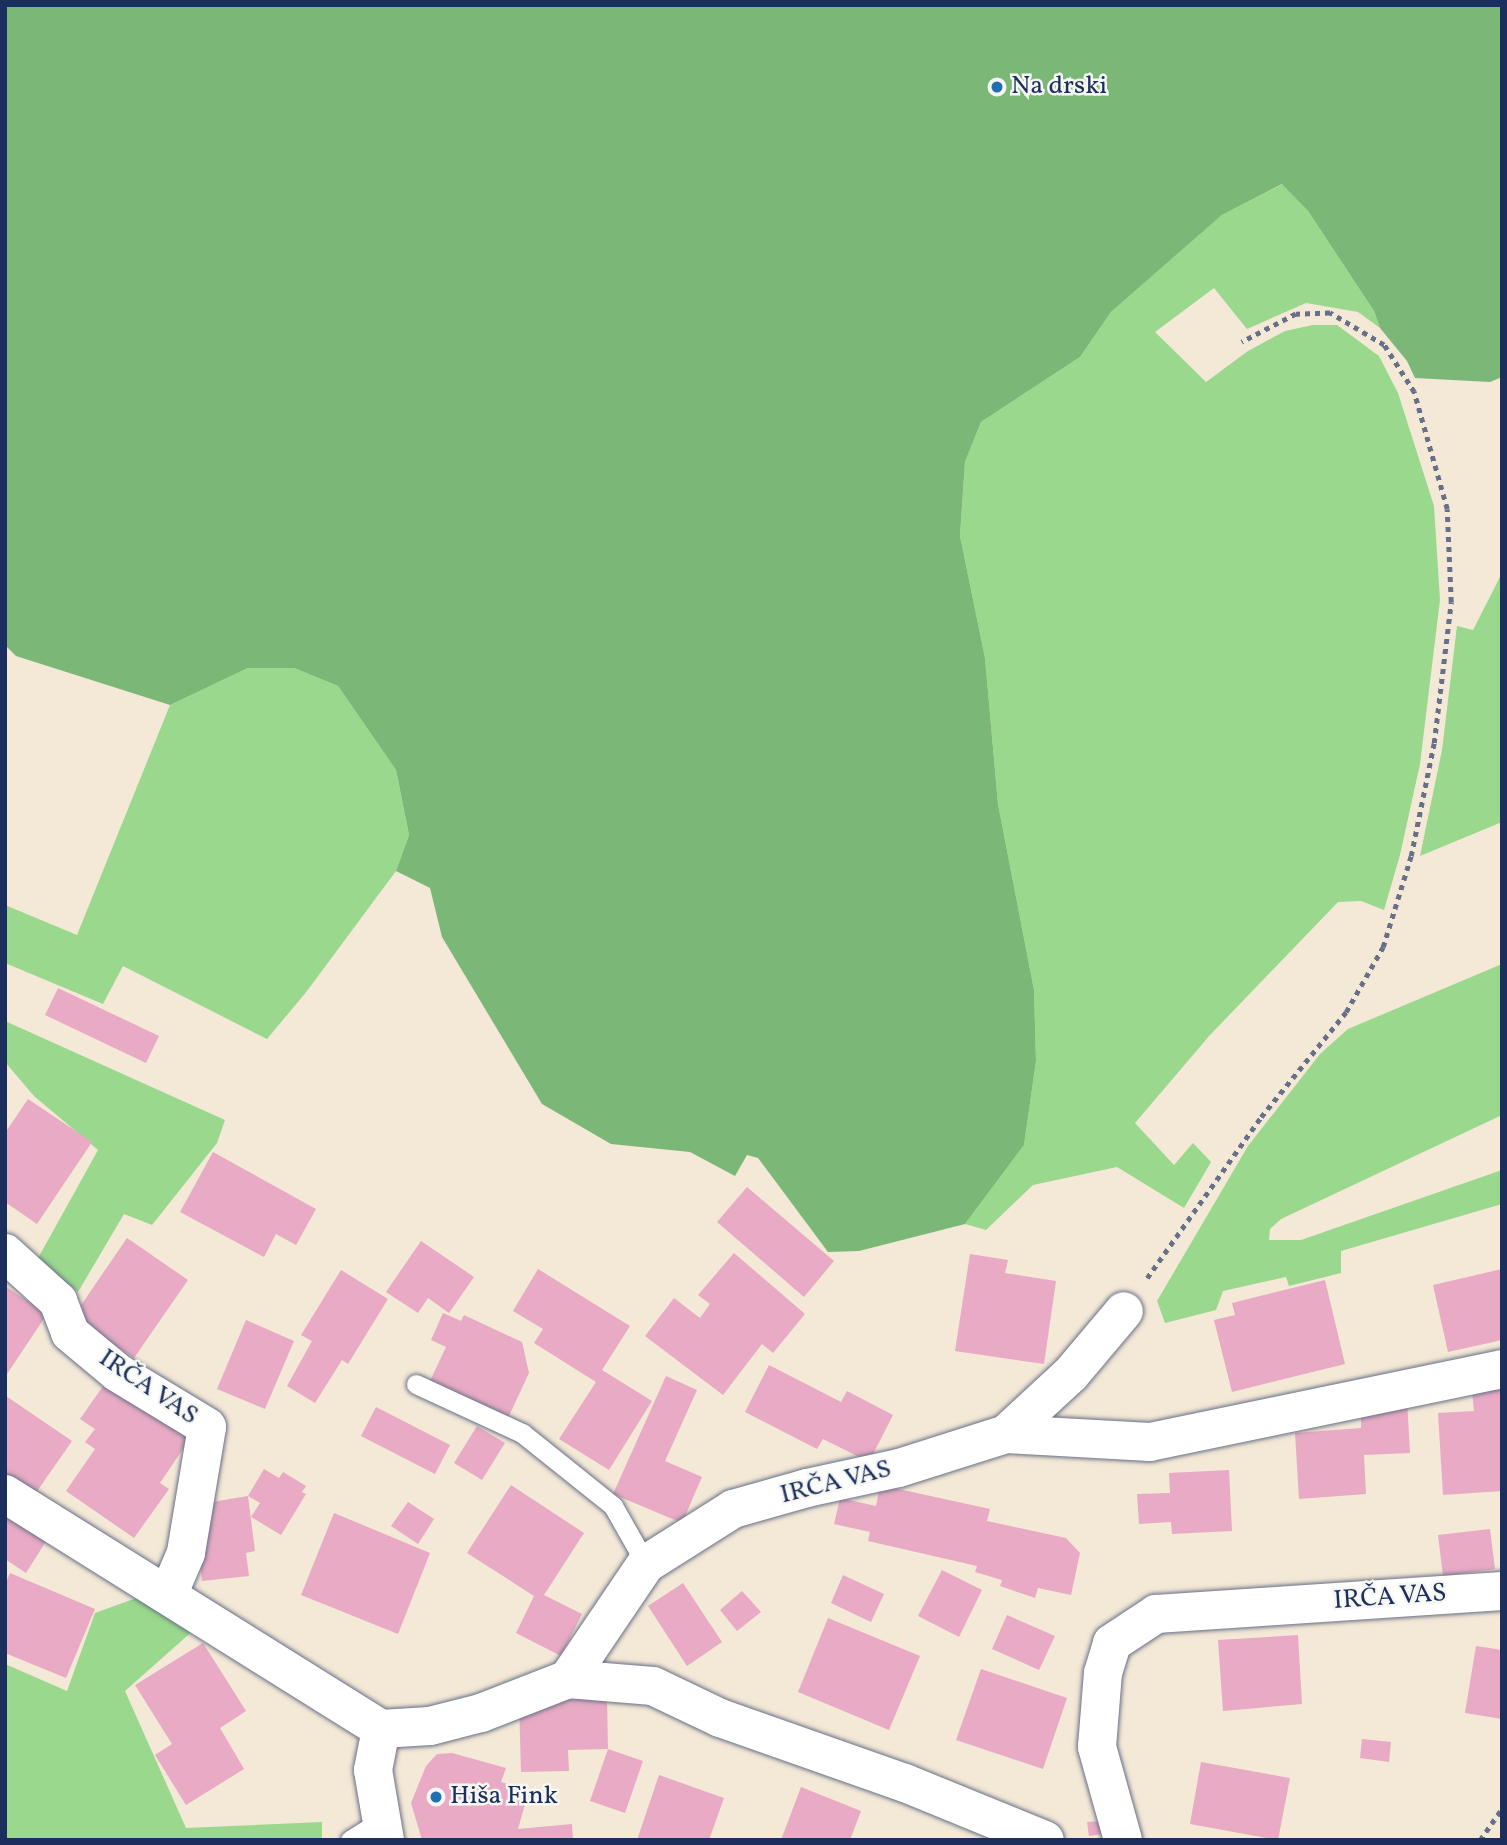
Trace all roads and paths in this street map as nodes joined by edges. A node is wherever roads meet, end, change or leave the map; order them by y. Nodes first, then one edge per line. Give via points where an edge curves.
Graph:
1 (1242, 342) dead end
2 (5, 1253) edge
3 (1124, 1311) joint
4 (1502, 1370) edge
5 (415, 1384) dead end
6 (1006, 1434) junction
7 (5, 1494) edge
8 (646, 1564) junction
9 (1502, 1591) edge
10 (168, 1595) junction
11 (568, 1679) junction
12 (381, 1729) junction
13 (1502, 1809) edge
14 (372, 1834) edge
15 (1045, 1840) edge
16 (1123, 1840) edge
17 (1480, 1840) edge

1 - 3 path via 1296,314 1330,313 1384,345 1414,392 1447,509 1451,602 1434,743 1410,856 1383,947 1346,1012 1261,1117
2 - 10 street, IRČA VAS via 58,1301 70,1333 118,1373 206,1427 186,1553
3 - 6 street, IRČA VAS via 1071,1374
4 - 6 street via 1150,1442
5 - 8 lane via 522,1433 613,1506
6 - 8 street, IRČA VAS via 899,1468 733,1509
7 - 10 street
8 - 11 street, IRČA VAS
9 - 16 street, IRČA VAS via 1156,1614 1112,1643 1103,1673 1097,1747
10 - 12 street
11 - 12 street via 481,1713 430,1726
11 - 15 street via 653,1686 720,1718 905,1783
12 - 14 street via 373,1770
13 - 17 path

